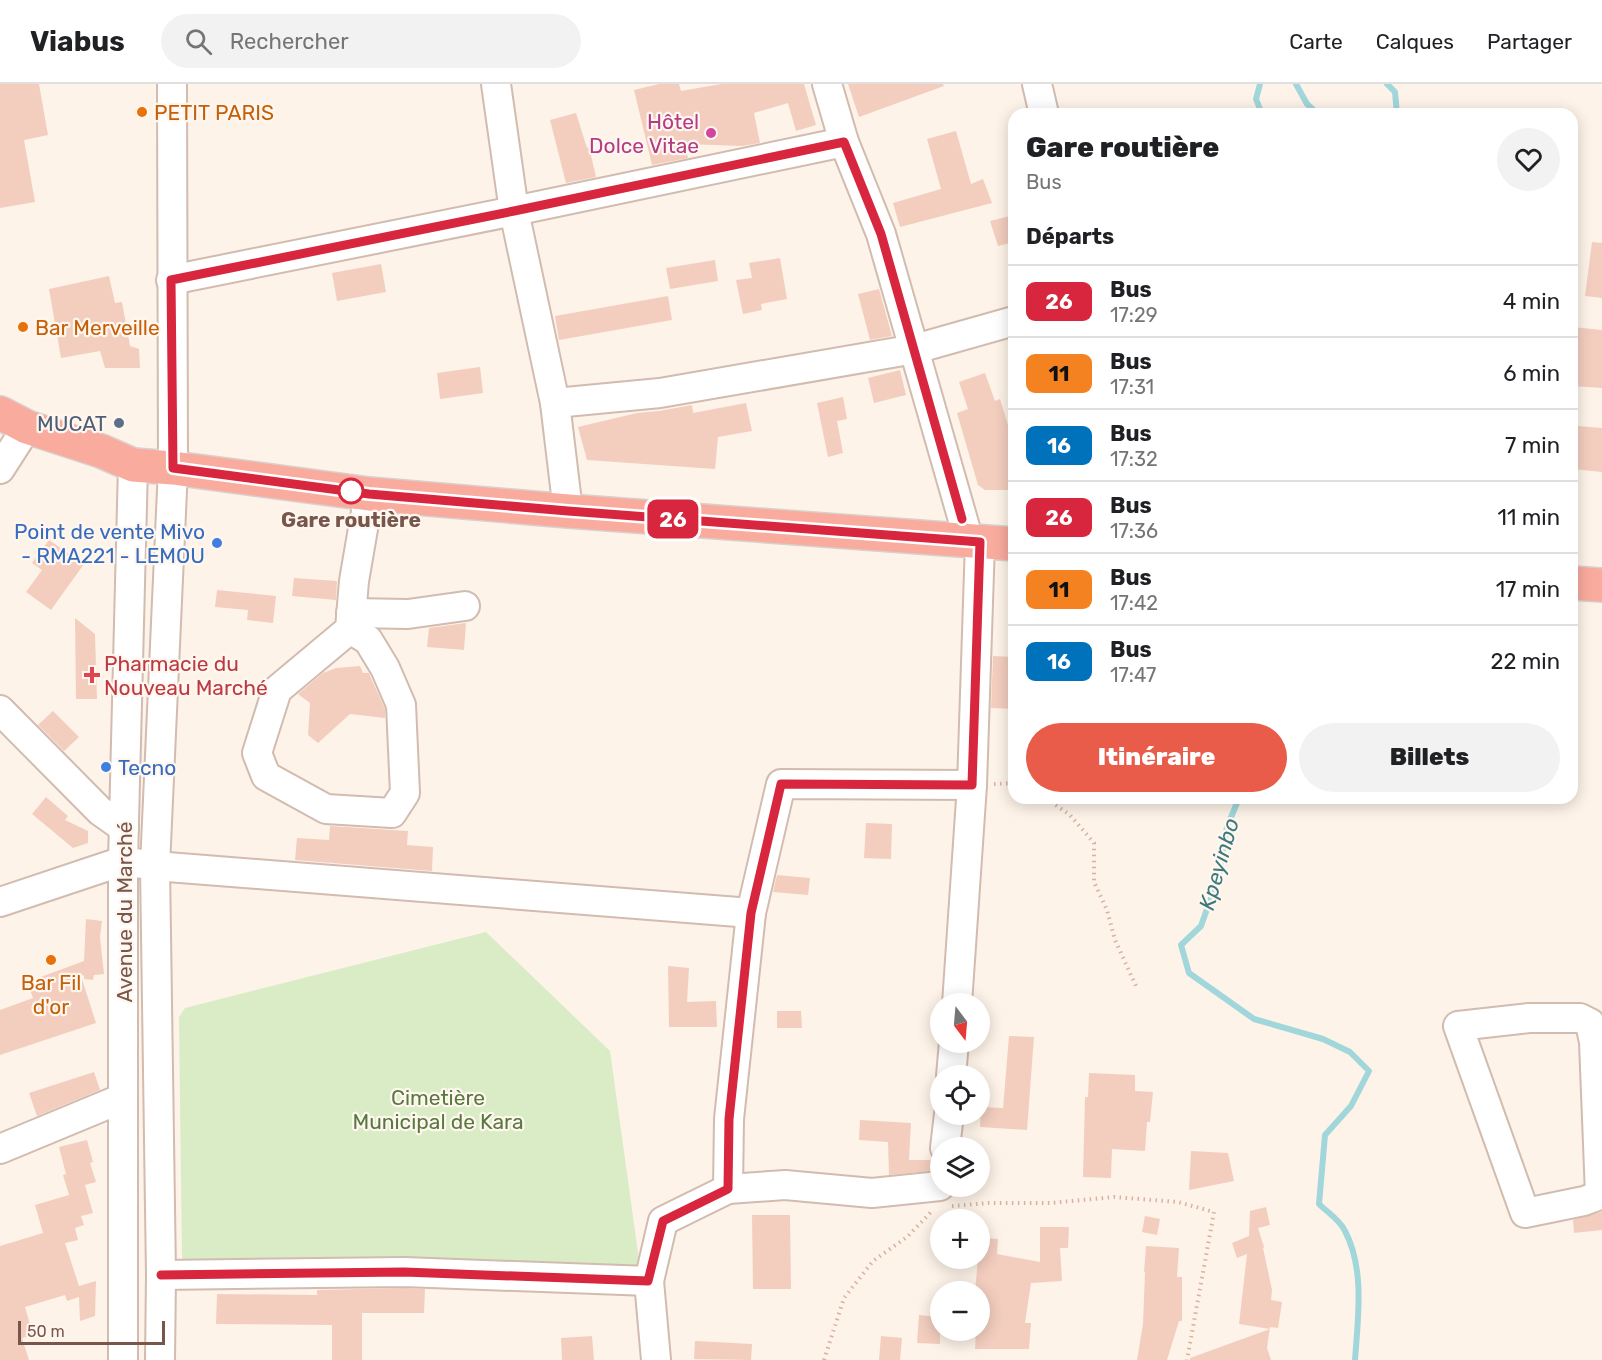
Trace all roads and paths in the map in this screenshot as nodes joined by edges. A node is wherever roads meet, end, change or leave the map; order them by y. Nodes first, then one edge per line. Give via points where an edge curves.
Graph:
1 (172, 84) edge
2 (496, 84) edge
3 (827, 84) edge
4 (1037, 84) edge
5 (1043, 108) edge
6 (844, 142) junction
7 (514, 211) junction
8 (171, 280) junction
9 (1008, 323) edge
10 (915, 349) junction
11 (555, 403) junction
12 (14, 420) edge
13 (133, 465) junction
14 (173, 468) junction
15 (0, 469) edge
16 (369, 494) junction
17 (568, 511) junction
18 (974, 542) junction
19 (1008, 544) edge
20 (1578, 583) edge
21 (1602, 585) edge
22 (465, 606) dead end
23 (350, 621) junction
24 (0, 710) edge
25 (972, 785) junction
26 (1054, 804) edge
27 (124, 828) junction
28 (123, 861) junction
29 (155, 866) junction
30 (0, 902) edge
31 (751, 913) junction
32 (1136, 986) dead end
33 (958, 993) edge
34 (1598, 1042) edge
35 (123, 1098) junction
36 (0, 1149) edge
37 (728, 1189) junction
38 (930, 1193) edge
39 (1601, 1195) edge
40 (936, 1197) edge
41 (959, 1197) edge
42 (161, 1275) junction
43 (648, 1281) junction
44 (123, 1360) edge
45 (160, 1360) edge
46 (656, 1360) edge
47 (824, 1360) edge
48 (1187, 1360) edge

1 - 8 street, Avenue du Marché
2 - 7 street
3 - 6 street
4 - 5 street
6 - 7 street
6 - 10 street via 881,234
7 - 8 street
7 - 11 street
8 - 14 street, Avenue du Marché
9 - 10 street
10 - 11 street via 660,393
10 - 18 street
11 - 17 street
12 - 13 highway
12 - 15 street
13 - 14 highway
13 - 27 street, Avenue du Marché
14 - 16 highway
14 - 29 street, Avenue du Marché
16 - 17 highway
16 - 23 street
17 - 18 highway
18 - 19 highway
18 - 25 street
20 - 21 highway
22 - 23 street
23 - 23 street via 278,690 257,753 266,776 326,809 392,813 405,794 401,705 385,668 368,640
24 - 27 street via 100,812
25 - 31 street via 781,784
25 - 33 street
26 - 32 path via 1070,815 1094,843 1094,882
27 - 28 street, Avenue du Marché
28 - 29 street
28 - 30 street
28 - 35 street, Avenue du Marché
29 - 31 street
29 - 42 street, Avenue du Marché
31 - 37 street via 729,1119
34 - 39 street
34 - 39 street via 1590,1023 1580,1018 1529,1018 1458,1026 1526,1213
35 - 36 street
35 - 44 street, Avenue du Marché
37 - 38 street via 785,1185
37 - 43 street via 663,1221
40 - 47 path via 907,1237 873,1261 844,1298
41 - 48 path via 988,1203 1114,1197 1178,1202 1214,1212
42 - 43 street via 404,1272
42 - 45 street, Avenue du Marché
43 - 46 street

